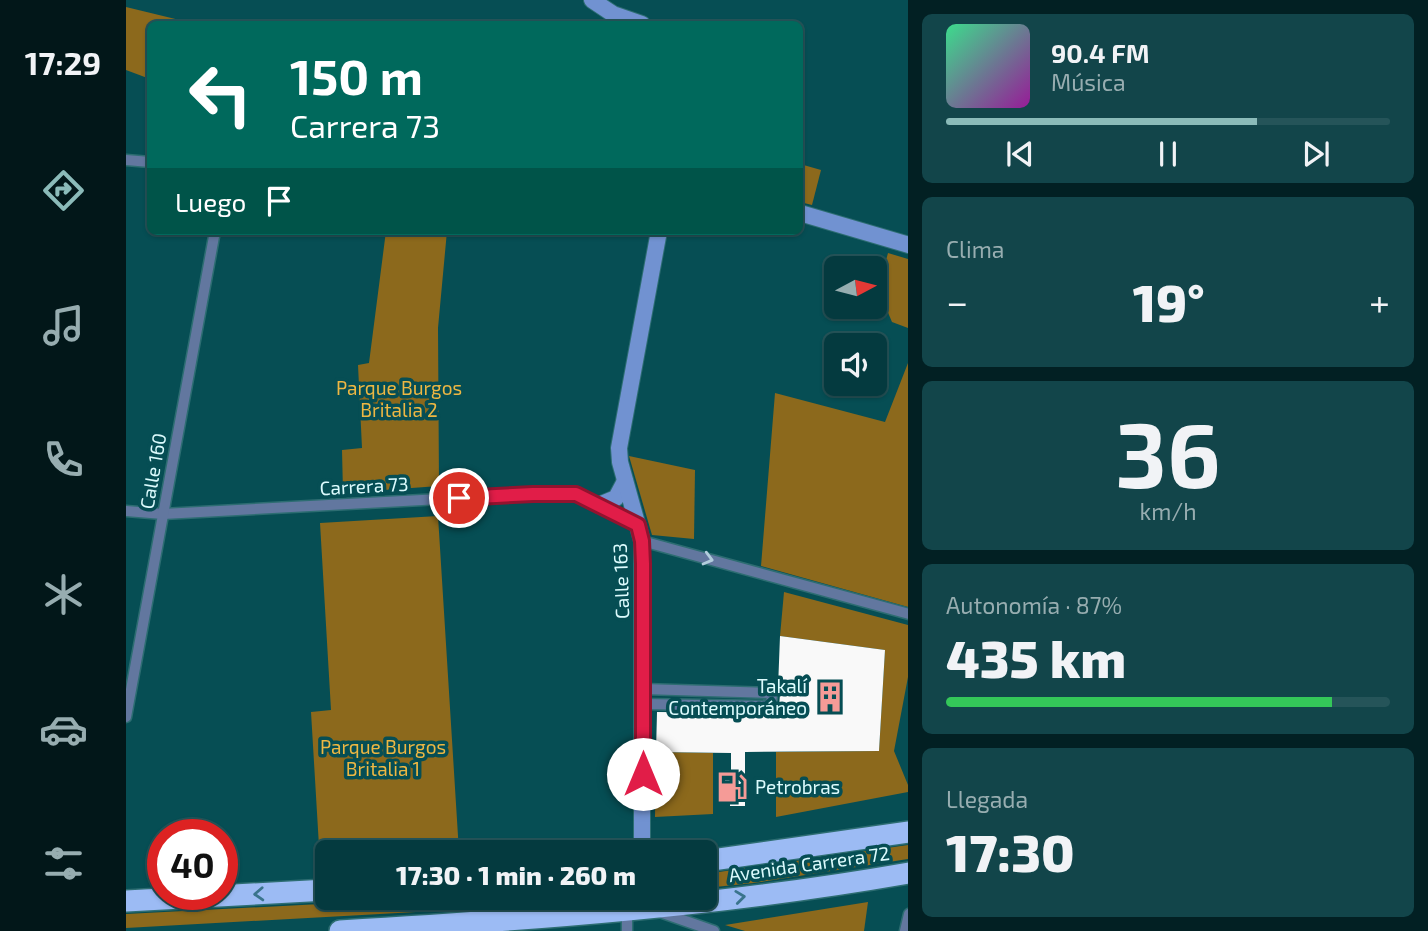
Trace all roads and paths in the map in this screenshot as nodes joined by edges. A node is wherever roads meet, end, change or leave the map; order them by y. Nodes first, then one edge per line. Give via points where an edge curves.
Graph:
1 (592, 0) edge
2 (633, 21) edge
3 (126, 160) edge
4 (147, 162) edge
5 (803, 214) edge
6 (214, 235) edge
7 (658, 235) edge
8 (908, 245) edge
9 (625, 481) junction
10 (598, 505) junction
11 (126, 511) edge
12 (163, 514) junction
13 (640, 533) junction
14 (908, 614) edge
15 (677, 690) junction
16 (643, 696) junction
17 (677, 704) junction
18 (126, 718) edge
19 (908, 832) edge
20 (642, 840) edge
21 (717, 858) edge
22 (908, 873) edge
23 (315, 891) edge
24 (126, 901) edge
25 (908, 914) edge
26 (634, 916) edge
27 (340, 931) edge
28 (714, 931) edge
29 (905, 931) edge

1 - 2 street
3 - 4 street
5 - 8 street
6 - 12 street, Calle 160
7 - 9 street, Calle 163 via 620,435
9 - 10 street via 616,498
9 - 13 street, Calle 163
10 - 12 street, Carrera 73 via 576,494 533,494
10 - 13 street, Carrera 73
11 - 12 street, Carrera 73
12 - 18 street, Calle 160
13 -> 14 street, Carrera 73
13 - 16 street, Calle 163
15 - 16 street
15 - 17 street
15 - 17 street via 772,693 771,706
16 - 17 street
16 - 20 street, Calle 163
19 - 21 highway, Avenida Carrera 72
26 -> 22 highway, Avenida Carrera 72
23 -> 24 highway
25 - 29 street
26 - 27 highway, Avenida Carrera 72
26 - 28 street

